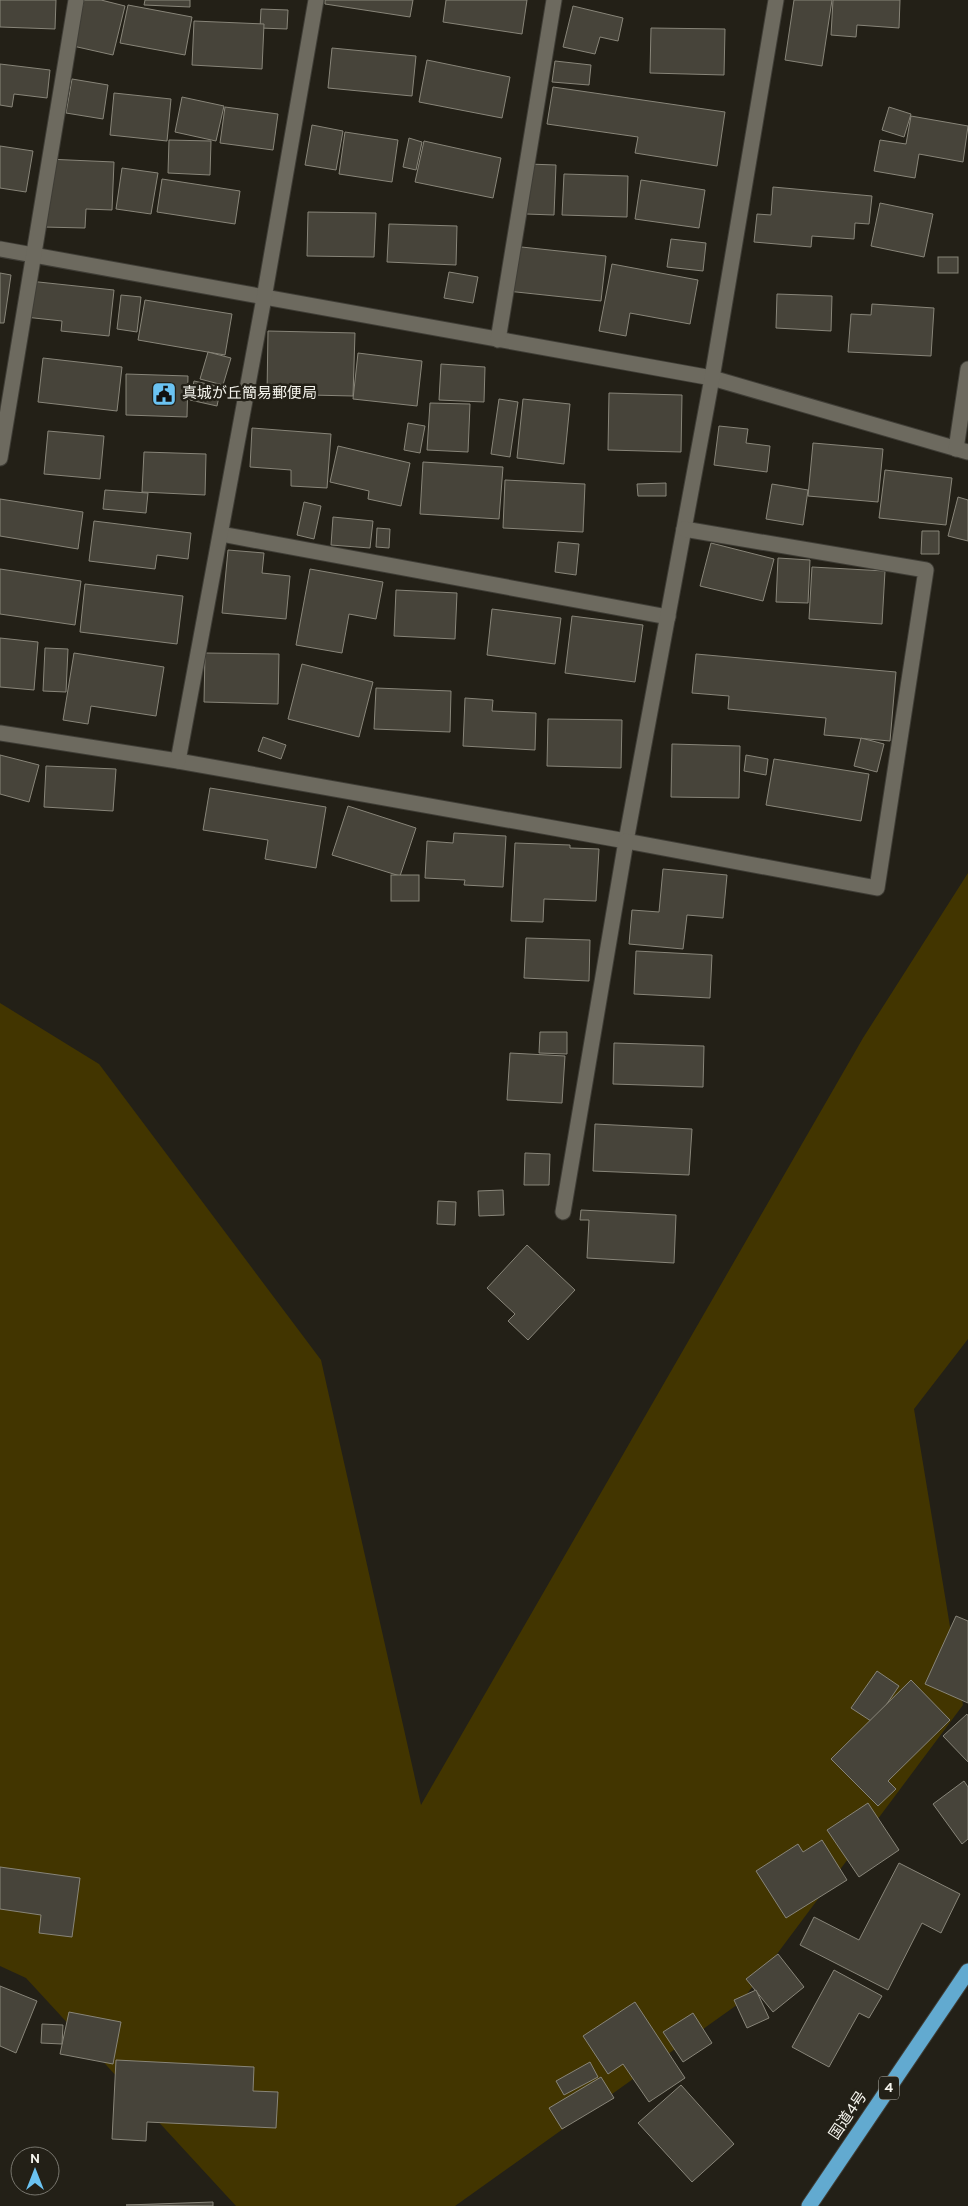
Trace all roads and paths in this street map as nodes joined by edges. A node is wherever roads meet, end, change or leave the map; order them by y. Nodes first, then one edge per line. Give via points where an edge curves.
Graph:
1 (76, 0) edge
2 (316, 0) edge
3 (554, 0) edge
4 (776, 0) edge
5 (0, 249) edge
6 (33, 255) junction
7 (264, 298) junction
8 (498, 340) junction
9 (968, 369) edge
10 (712, 378) junction
11 (962, 451) edge
12 (0, 458) edge
13 (684, 529) junction
14 (221, 534) junction
15 (668, 617) junction
16 (0, 733) edge
17 (178, 761) junction
18 (626, 841) junction
19 (563, 1212) dead end
20 (968, 1971) edge
21 (809, 2206) edge

1 - 6 street
2 - 7 street
3 - 8 street
4 - 10 street
5 - 6 street
6 - 7 street
6 - 12 street
7 - 8 street
7 - 14 street
8 - 10 street
9 - 11 street
10 - 11 street
10 - 13 street
13 - 15 street
13 - 18 street via 926,570 876,888
14 - 15 street
14 - 17 street
15 - 18 street
16 - 17 street
17 - 18 street
18 - 19 street
20 - 21 highway, 国道4号 / 4

